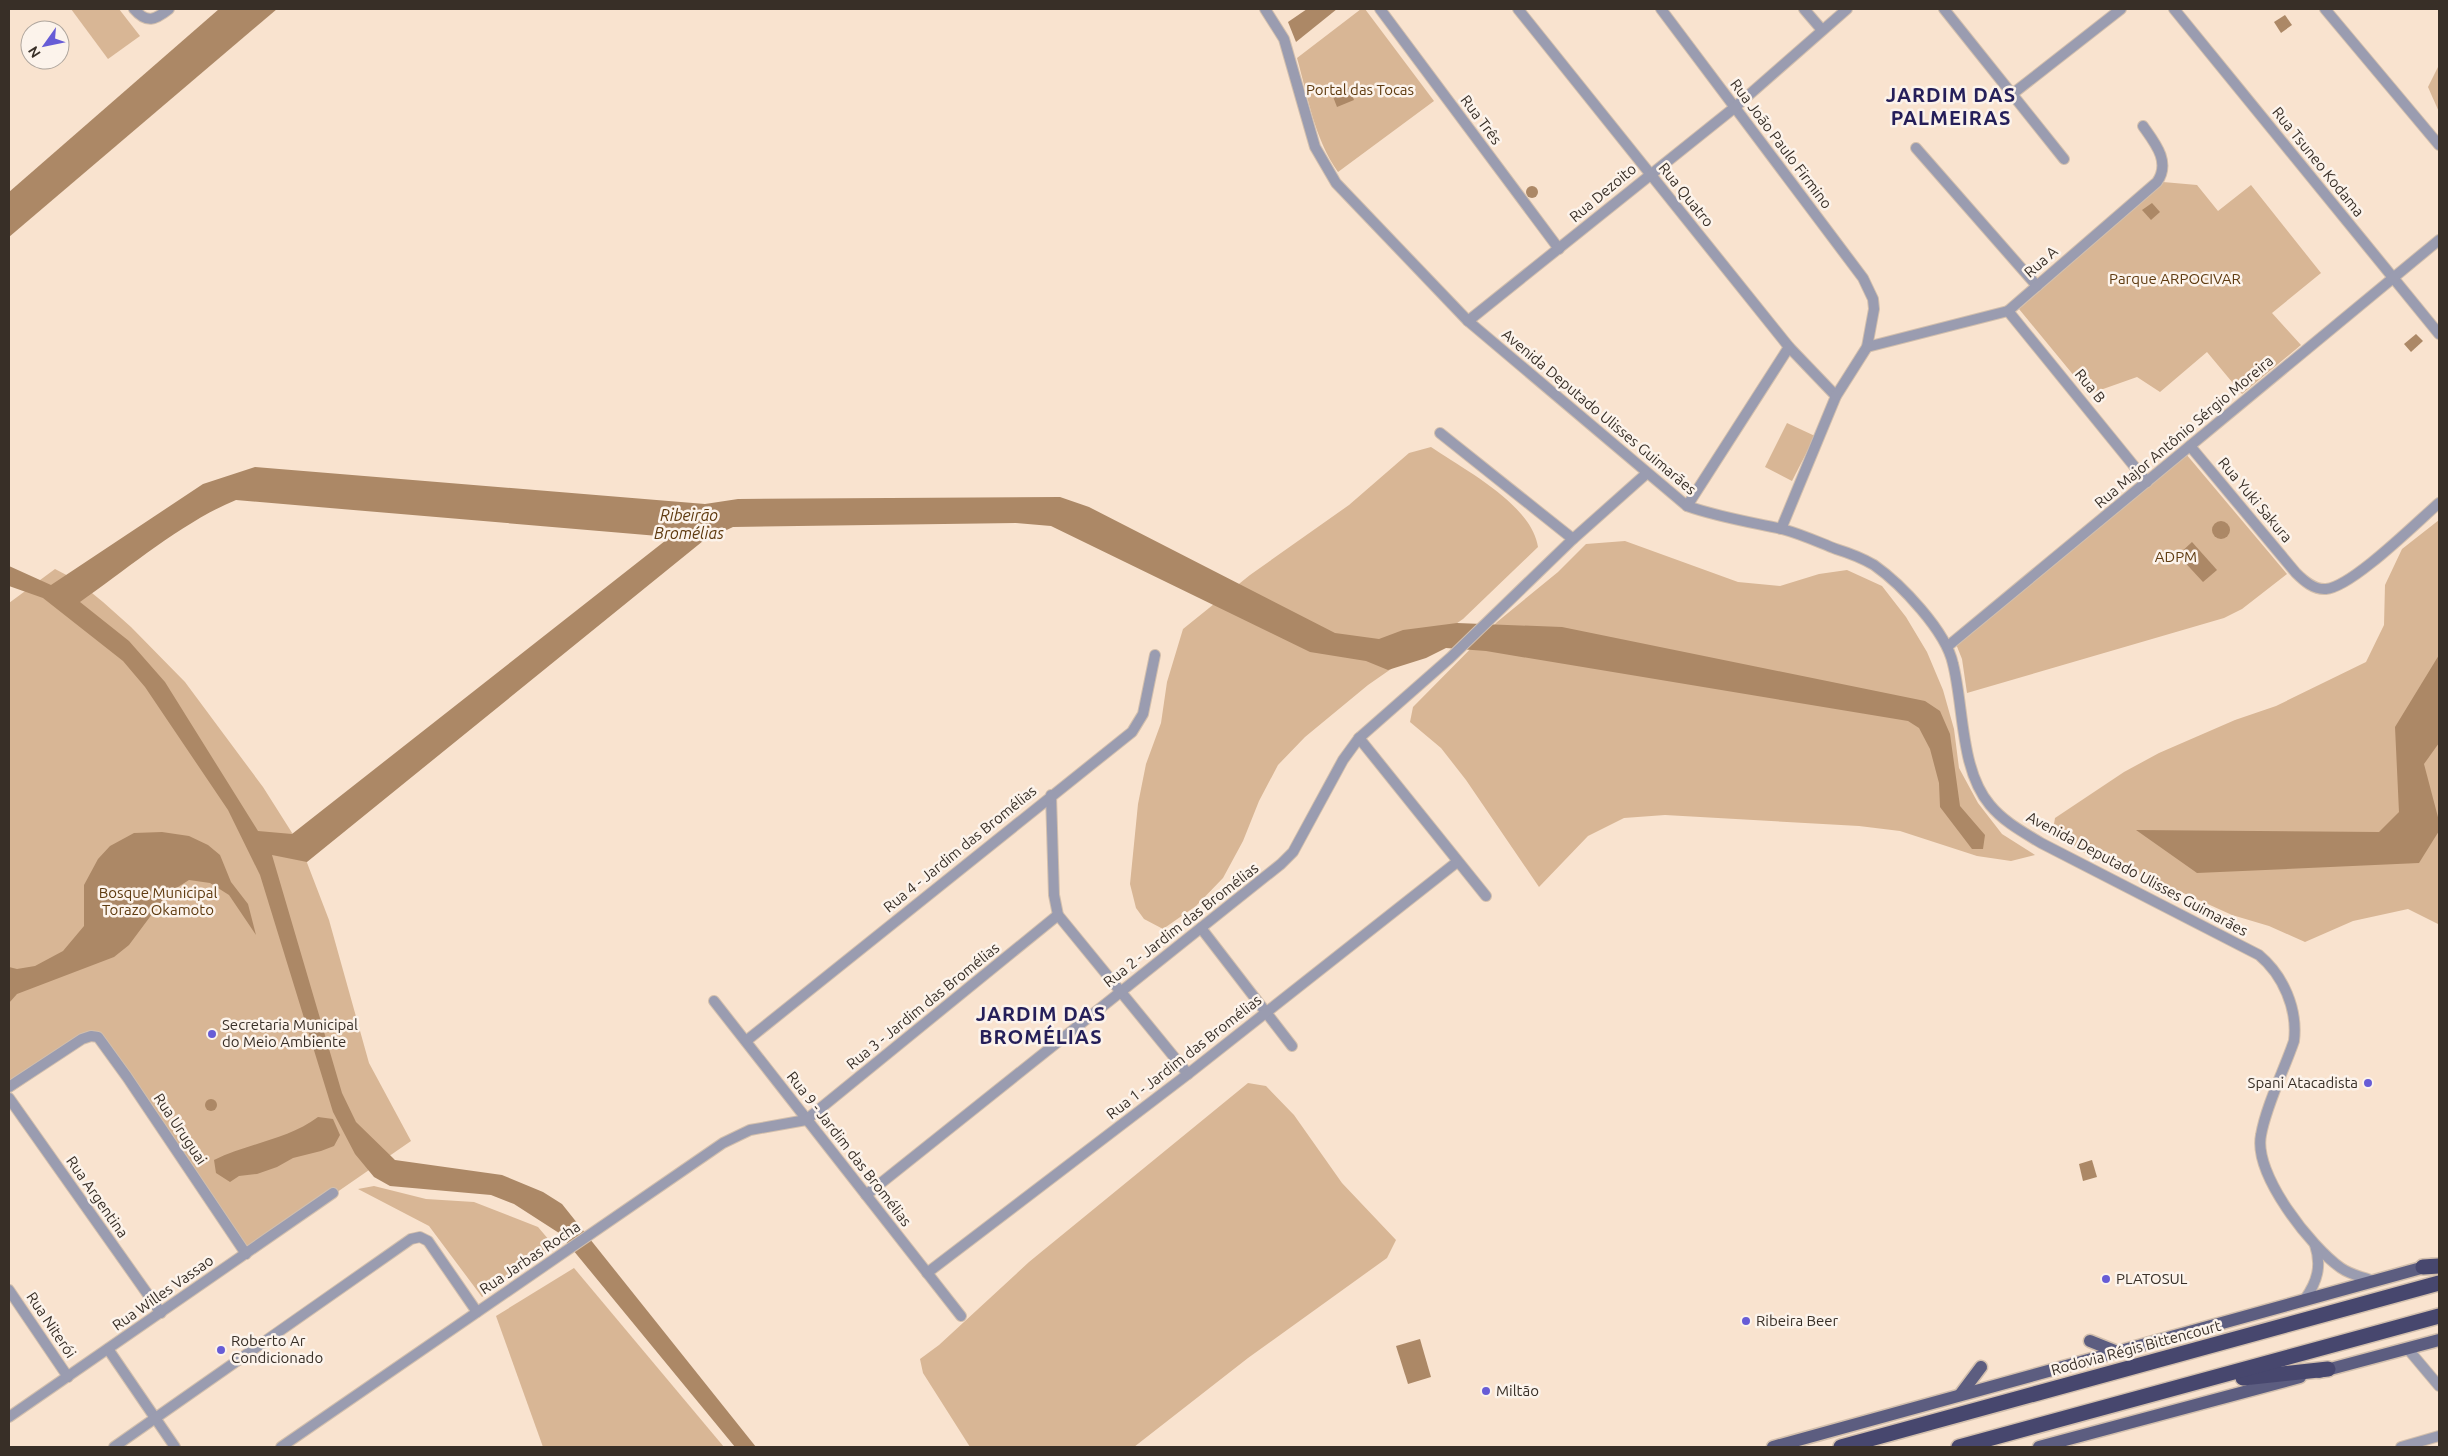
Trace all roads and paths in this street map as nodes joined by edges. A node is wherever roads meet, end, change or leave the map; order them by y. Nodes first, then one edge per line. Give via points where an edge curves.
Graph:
1 (134, 9) edge
2 (169, 9) edge
3 (1265, 9) edge
4 (1380, 9) edge
5 (1518, 9) edge
6 (1661, 9) edge
7 (1804, 9) edge
8 (1847, 9) edge
9 (1944, 9) edge
10 (2121, 9) edge
11 (2174, 9) edge
12 (2325, 9) edge
13 (1822, 30) junction
14 (2012, 95) junction
15 (1734, 108) junction
16 (2143, 126) dead end
17 (2439, 145) edge
18 (1916, 148) dead end
19 (2064, 159) dead end
20 (1650, 174) junction
21 (2439, 240) edge
22 (1558, 249) junction
23 (2393, 277) junction
24 (2037, 286) junction
25 (2008, 311) junction
26 (1468, 321) junction
27 (2439, 334) edge
28 (1789, 347) junction
29 (1867, 347) junction
30 (1836, 396) junction
31 (1440, 433) dead end
32 (2190, 446) junction
33 (1646, 474) junction
34 (2147, 482) junction
35 (2439, 503) edge
36 (1687, 506) junction
37 (1781, 529) junction
38 (1573, 539) junction
39 (1948, 646) junction
40 (1155, 656) dead end
41 (1358, 738) junction
42 (1051, 795) junction
43 (1457, 862) junction
44 (1486, 896) dead end
45 (1058, 915) junction
46 (1201, 928) junction
47 (1121, 992) junction
48 (714, 1001) dead end
49 (1266, 1013) junction
50 (746, 1041) junction
51 (1292, 1046) dead end
52 (1188, 1074) junction
53 (9, 1087) edge
54 (9, 1098) edge
55 (806, 1120) junction
56 (333, 1192) dead end
57 (866, 1195) junction
58 (2314, 1242) junction
59 (246, 1254) junction
60 (2439, 1265) edge
61 (2423, 1267) joint
62 (927, 1273) junction
63 (2373, 1281) junction
64 (2439, 1283) edge
65 (9, 1290) edge
66 (2306, 1300) junction
67 (477, 1312) junction
68 (161, 1313) junction
69 (961, 1316) dead end
70 (2439, 1316) edge
71 (2439, 1340) edge
72 (2090, 1341) dead end
73 (2407, 1348) junction
74 (108, 1349) junction
75 (2115, 1351) junction
76 (1981, 1367) dead end
77 (2328, 1369) junction
78 (68, 1377) junction
79 (2439, 1386) edge
80 (2160, 1392) junction
81 (1960, 1395) junction
82 (9, 1417) edge
83 (155, 1419) junction
84 (2439, 1436) edge
85 (114, 1447) edge
86 (175, 1447) edge
87 (282, 1447) edge
88 (1773, 1447) edge
89 (1841, 1447) edge
90 (1959, 1447) edge
91 (2039, 1447) edge
92 (2401, 1447) edge

1 - 2 street via 150,21
3 - 26 street, Avenida Deputado Ulisses Guimarães via 1284,38 1315,147 1336,183
4 - 22 street, Rua Três
5 - 20 street, Rua Quatro
6 - 15 street, Rua João Paulo Firmino
7 - 13 street
8 - 13 street, Rua Dezoito
9 - 14 street
10 - 14 street
11 - 23 street, Rua Tsuneo Kodama
12 - 17 street
13 - 15 street, Rua Dezoito
14 - 19 street
15 - 20 street, Rua Dezoito
15 - 29 street, Rua João Paulo Firmino via 1863,278 1874,309
16 - 24 street, Rua A via 2160,152 2164,169 2161,176
18 - 24 street
20 - 22 street, Rua Dezoito
20 - 28 street, Rua Quatro
21 - 23 street, Rua Major Antônio Sérgio Moreira
22 - 26 street, Rua Dezoito
23 - 27 street, Rua Tsuneo Kodama
23 - 32 street, Rua Major Antônio Sérgio Moreira
24 - 25 street, Rua A
25 - 29 street, Rua A
25 - 34 street, Rua B
26 - 33 street, Avenida Deputado Ulisses Guimarães
28 - 30 street, Rua Quatro
28 - 36 street
29 - 30 street
30 - 37 street
31 - 38 street
32 - 34 street, Rua Major Antônio Sérgio Moreira
32 - 35 street, Rua Yuki Sakura via 2296,573 2322,589 2342,583 2362,570
33 - 36 street, Avenida Deputado Ulisses Guimarães
33 - 38 street, Rua 2 - Jardim das Bromélias
34 - 39 street, Rua Major Antônio Sérgio Moreira
36 - 37 street, Avenida Deputado Ulisses Guimarães
37 - 39 street, Avenida Deputado Ulisses Guimarães via 1876,566 1915,604
38 - 41 street, Rua 2 - Jardim das Bromélias via 1450,658
39 - 58 street, Avenida Deputado Ulisses Guimarães via 1971,765 1978,786 1990,805 2014,827 2041,843 2259,954 2276,973 2292,1007 2295,1031 2260,1136 2260,1150 2270,1181
40 - 42 street, Rua 4 - Jardim das Bromélias via 1145,705 1137,726
41 - 43 street
41 - 46 street, Rua 2 - Jardim das Bromélias via 1293,852
42 - 45 street via 1054,895
42 - 50 street, Rua 4 - Jardim das Bromélias
43 - 44 street
43 - 49 street, Rua 1 - Jardim das Bromélias
45 - 47 street
45 - 55 street, Rua 3 - Jardim das Bromélias
46 - 47 street, Rua 2 - Jardim das Bromélias
46 - 49 street
47 - 52 street
47 - 57 street, Rua 2 - Jardim das Bromélias
48 - 50 street, Rua 9 - Jardim das Bromélias
49 - 51 street
49 - 52 street, Rua 1 - Jardim das Bromélias
50 - 55 street, Rua 9 - Jardim das Bromélias
52 - 62 street, Rua 1 - Jardim das Bromélias
53 - 59 street, Rua Uruguai via 82,1039 94,1036 101,1041
54 - 68 street, Rua Argentina
55 - 57 street, Rua 9 - Jardim das Bromélias
55 - 67 street, Rua Jarbas Rocha via 758,1128 732,1138
56 - 59 street, Rua Willes Vassao
57 - 62 street, Rua 9 - Jardim das Bromélias
58 - 63 street, Avenida Deputado Ulisses Guimarães via 2343,1270
58 - 66 street, Avenida Deputado Ulisses Guimarães via 2319,1264 2314,1288
59 - 68 street, Rua Willes Vassao
60 - 61 highway
61 - 63 main road
62 - 69 street, Rua 9 - Jardim das Bromélias
63 - 66 main road
64 - 89 highway, Rodovia Régis Bittencourt
65 - 78 street, Rua Niterói
66 - 75 main road
67 - 83 street via 428,1241 420,1237 405,1243
67 - 87 street, Rua Jarbas Rocha
68 - 74 street, Rua Willes Vassao
70 - 80 highway
71 - 73 main road
72 - 75 main road
73 - 77 main road
73 - 79 street
74 - 78 street, Rua Willes Vassao
74 - 83 street
75 - 81 main road
76 - 81 main road
77 - 80 highway
77 - 91 main road
78 - 82 street, Rua Willes Vassao
80 - 90 highway
81 - 88 main road
83 - 85 street
83 - 86 street
84 - 92 street

